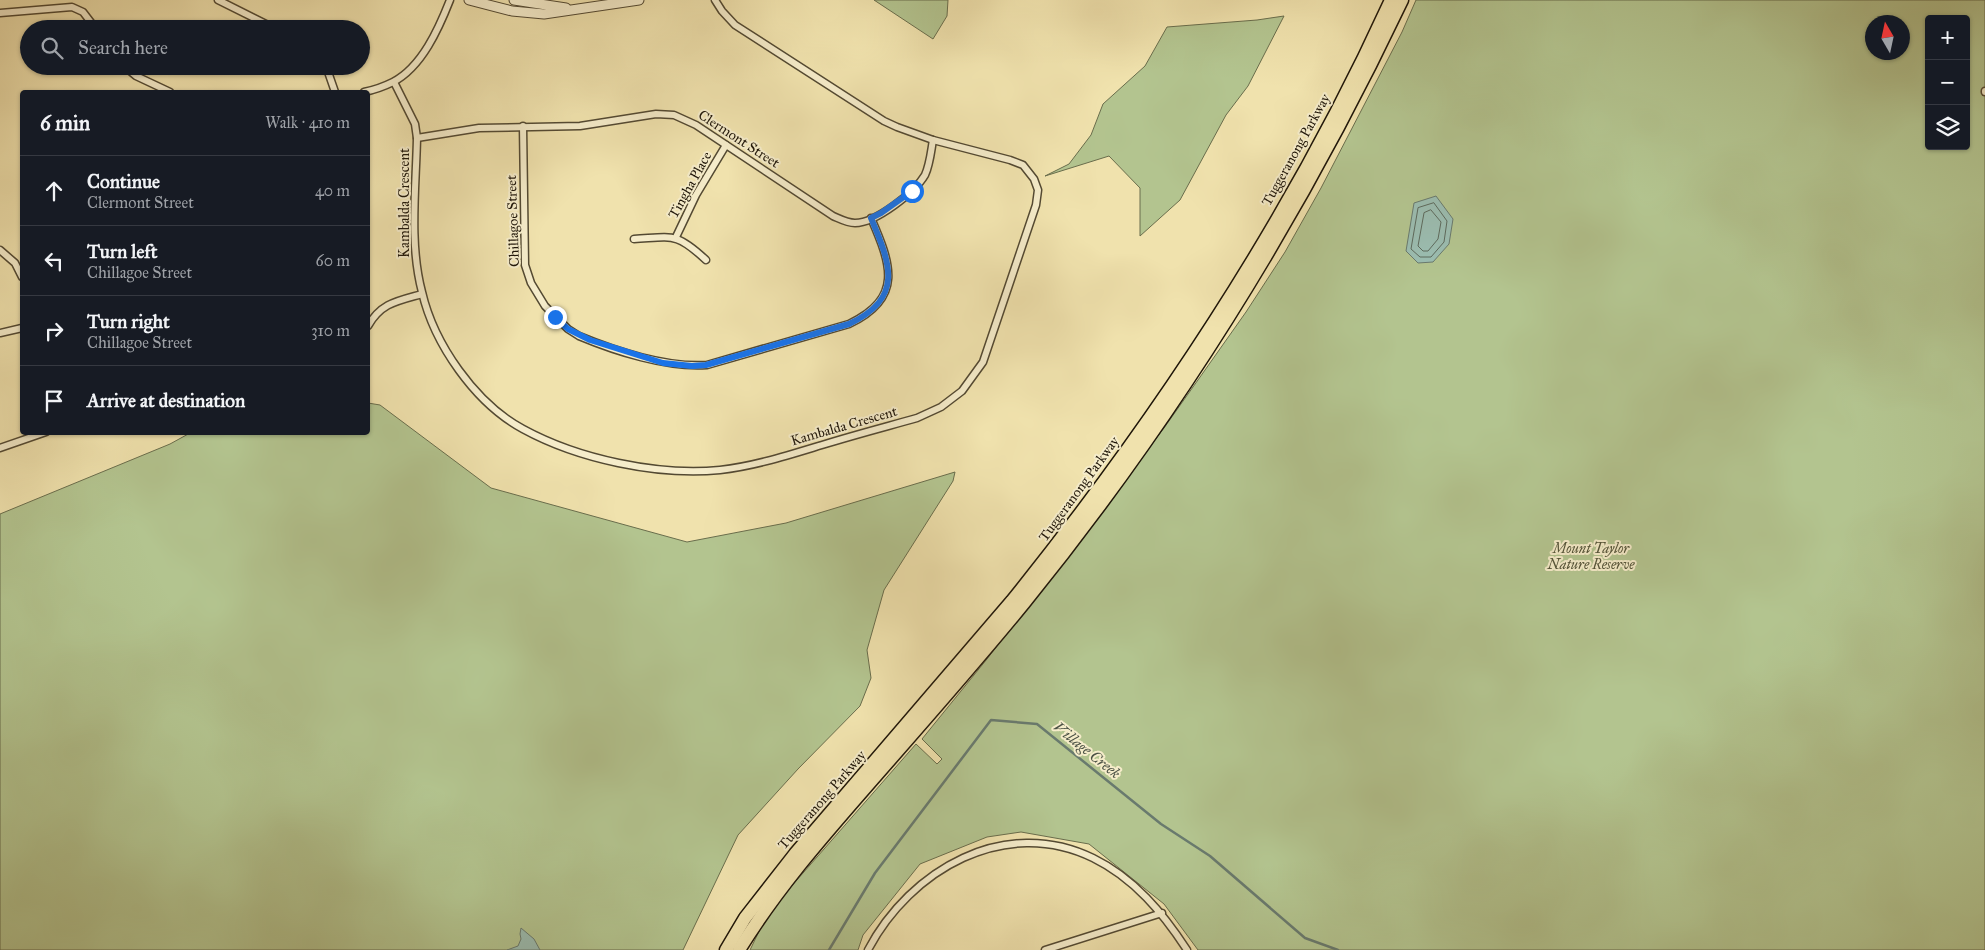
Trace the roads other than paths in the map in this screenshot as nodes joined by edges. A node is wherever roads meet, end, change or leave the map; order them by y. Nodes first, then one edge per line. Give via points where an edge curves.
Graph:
1 (218, 0) edge
2 (450, 0) edge
3 (469, 0) edge
4 (514, 0) edge
5 (639, 0) edge
6 (715, 0) edge
7 (1390, 0) edge
8 (1402, 0) edge
9 (574, 9) junction
10 (0, 12) edge
11 (89, 20) edge
12 (258, 20) edge
13 (135, 75) edge
14 (329, 75) edge
15 (394, 82) junction
16 (166, 90) edge
17 (334, 90) edge
18 (370, 90) edge
19 (524, 126) junction
20 (417, 138) junction
21 (934, 140) junction
22 (726, 145) junction
23 (871, 218) junction
24 (676, 237) junction
25 (634, 240) dead end
26 (0, 250) edge
27 (706, 260) dead end
28 (20, 273) edge
29 (422, 294) junction
30 (370, 323) edge
31 (20, 328) edge
32 (0, 333) edge
33 (37, 435) edge
34 (0, 448) edge
35 (1162, 913) junction
36 (726, 950) edge
37 (739, 950) edge
38 (868, 950) edge
39 (1045, 950) edge
40 (1187, 950) edge

1 - 12 street
2 - 15 street via 418,59
3 - 9 street via 517,12 544,14
4 - 9 street
5 - 9 street
6 - 21 street, Kambalda Crescent via 735,25 884,121
7 - 36 highway, Tuggeranong Parkway via 1353,78 1273,224 1190,358 1140,431 1062,539 1012,601 773,880
8 - 37 highway, Tuggeranong Parkway via 1297,203 1239,302 1152,432 1073,541 989,645 786,880
10 - 11 street via 72,7 83,12
13 - 16 street
14 - 17 street
15 - 18 street
15 - 20 street, Kambalda Crescent via 415,124
19 - 20 street, Clermont Street via 479,128
19 - 22 street, Clermont Street via 580,126 656,114 674,115
19 - 23 street, Chillagoe Street via 525,265 537,294 555,317 579,336 663,363 706,365 862,318 884,296 889,274 885,251
20 - 29 street, Kambalda Crescent via 415,249
21 - 23 street, Clermont Street via 927,168 919,183 900,200
21 - 29 street, Kambalda Crescent via 1022,165 1034,179 1038,190 1036,205 983,362 962,391 941,408 917,418 746,466 687,472 632,466 567,447 522,428 500,413 452,363
22 - 23 street, Clermont Street via 833,216 850,223
22 - 24 street, Tingha Place
24 - 25 street, Tingha Place
24 - 27 street, Tingha Place
26 - 28 street via 15,263
29 - 30 street via 384,306
31 - 32 street
33 - 34 street
35 - 38 street via 1126,878 1095,858 1062,846 1020,843 983,850 937,871 898,905
35 - 39 street
35 - 40 street

